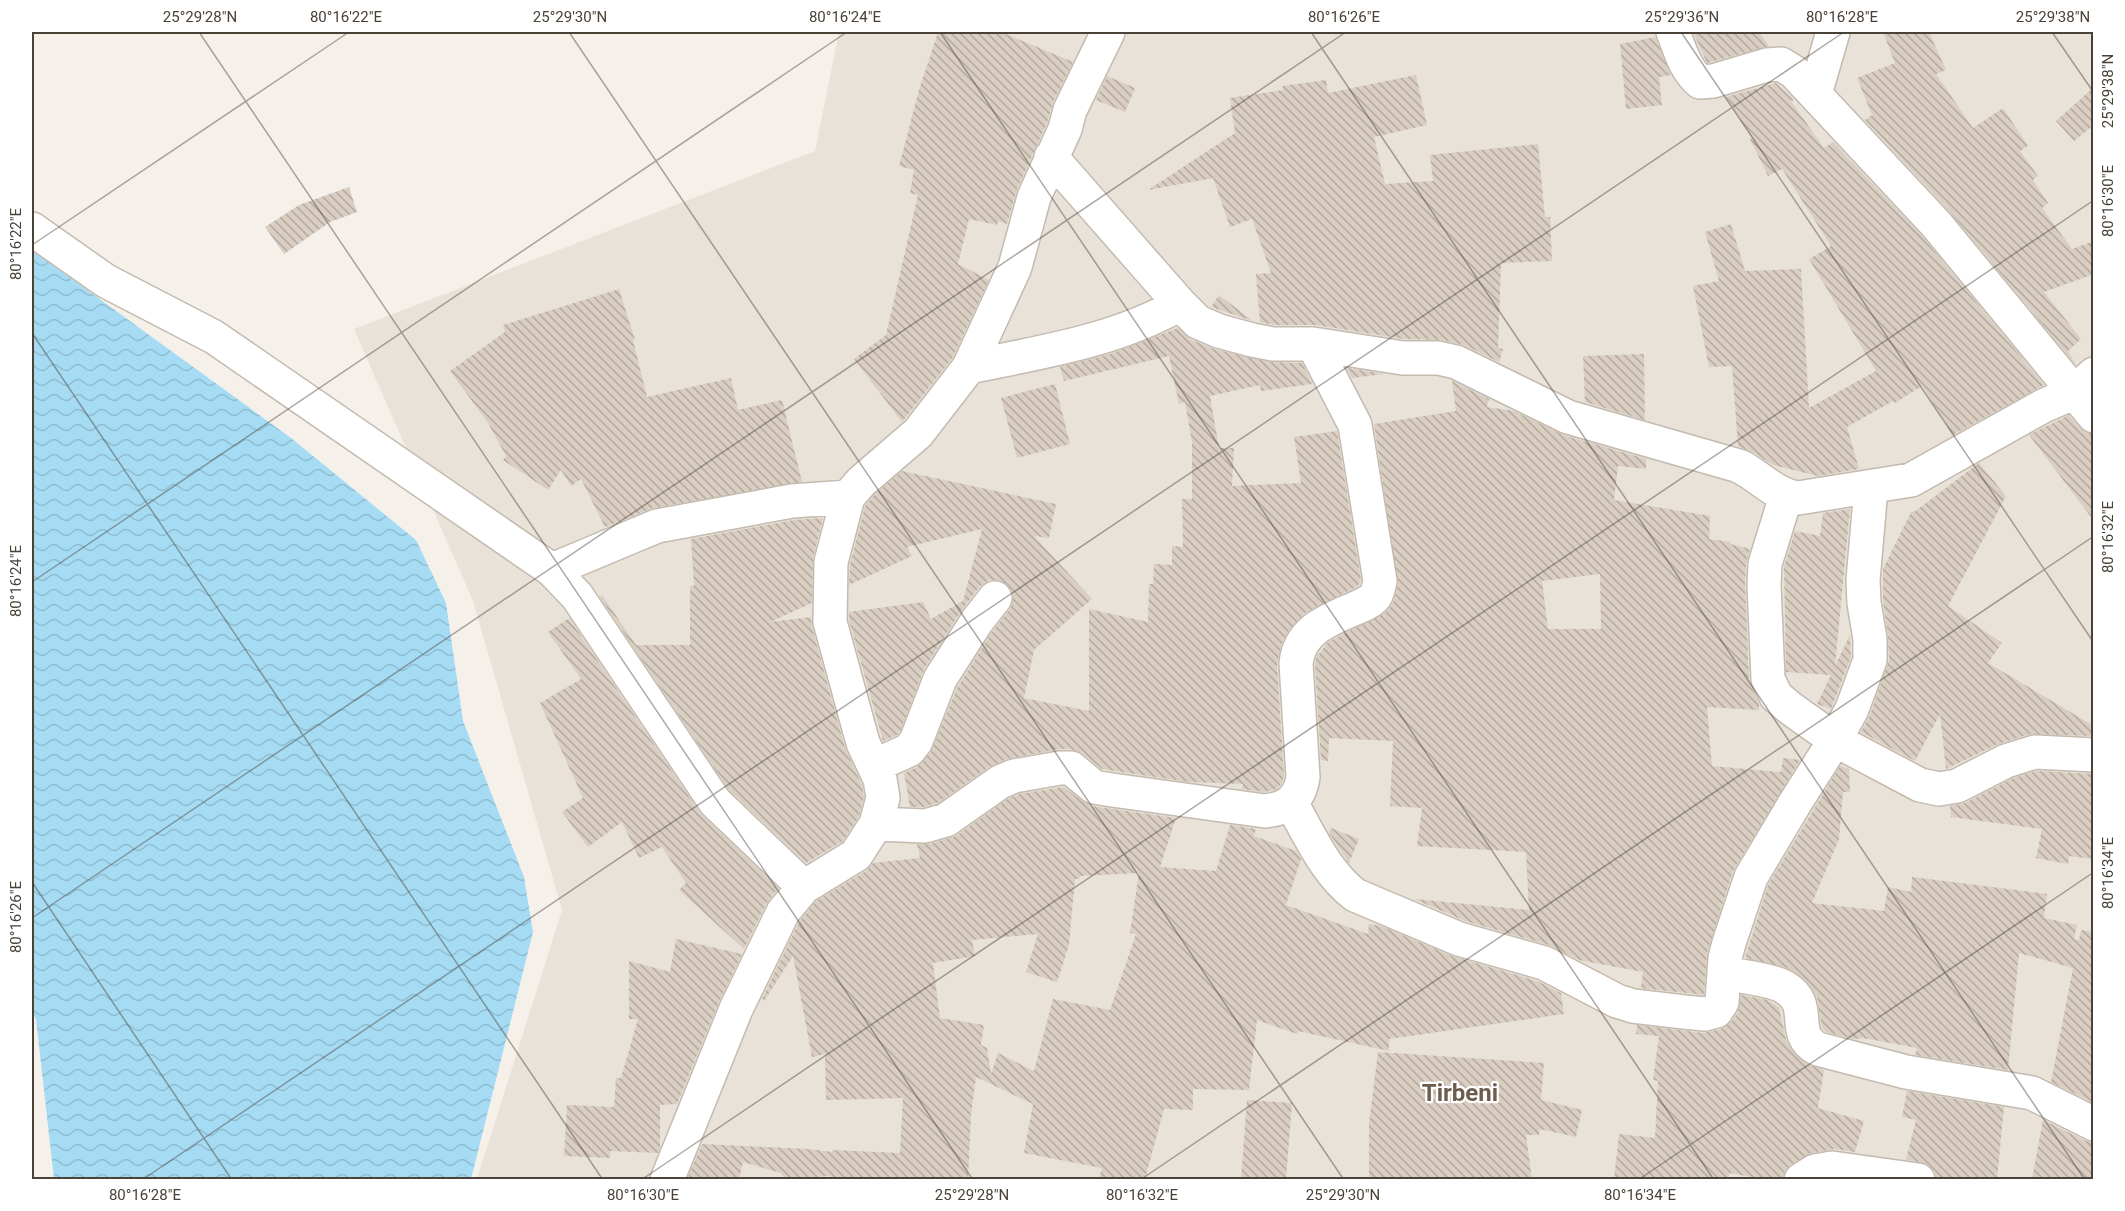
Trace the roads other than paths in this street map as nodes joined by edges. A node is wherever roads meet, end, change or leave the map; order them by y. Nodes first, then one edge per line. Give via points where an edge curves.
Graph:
1 (1108, 32) edge
2 (1673, 32) edge
3 (1833, 32) edge
4 (1815, 94) junction
5 (1051, 157) junction
6 (32, 229) edge
7 (1180, 304) junction
8 (1313, 344) junction
9 (969, 367) junction
10 (2087, 394) edge
11 (1871, 488) junction
12 (1786, 496) junction
13 (848, 497) junction
14 (552, 570) junction
15 (995, 598) dead end
16 (1835, 740) junction
17 (2094, 755) edge
18 (874, 766) junction
19 (1291, 803) junction
20 (876, 824) junction
21 (804, 886) junction
22 (1724, 973) junction
23 (2094, 1124) edge
24 (667, 1179) edge
25 (1801, 1179) edge
26 (1918, 1179) edge

1 - 5 street
2 - 4 street via 1685,62 1701,82 1724,79 1767,64 1781,64
3 - 4 street
4 - 10 street
5 - 7 street
5 - 9 street via 1034,197 1015,267
6 - 14 street via 106,281 214,337
7 - 8 street via 1198,322 1219,331 1273,344
7 - 9 street via 1092,341
8 - 12 street via 1456,362 1568,417 1739,466
8 - 19 street via 1355,425 1380,581 1376,596 1308,632 1297,651 1303,777
9 - 13 street via 918,433
10 - 11 street via 2043,406 1911,480
11 - 12 street via 1798,498
11 - 16 street via 1863,580 1869,660 1852,710
12 - 16 street via 1765,564 1768,679 1776,696
13 - 14 street via 792,501 657,526
13 - 18 street via 831,561 830,622 863,743
14 - 21 street via 577,596 715,802
15 - 18 street via 940,679 916,741 909,750
16 - 17 street via 1920,785 1940,789 1957,786 2006,761 2035,752
16 - 22 street via 1751,877 1729,943
18 - 20 street via 883,798
19 - 20 street via 1265,810 1112,790 1094,787 1071,768 1060,768 1007,779 936,824
19 - 22 street via 1330,871 1355,895 1459,939 1544,963 1617,1002 1705,1014 1716,1011 1722,1002
20 - 21 street via 856,855
21 - 24 street via 783,912 736,1009
22 - 23 street via 1783,986 1795,995 1802,1009 1802,1032 1808,1044 1818,1049 1906,1072 2032,1093
25 - 26 street via 1832,1168

